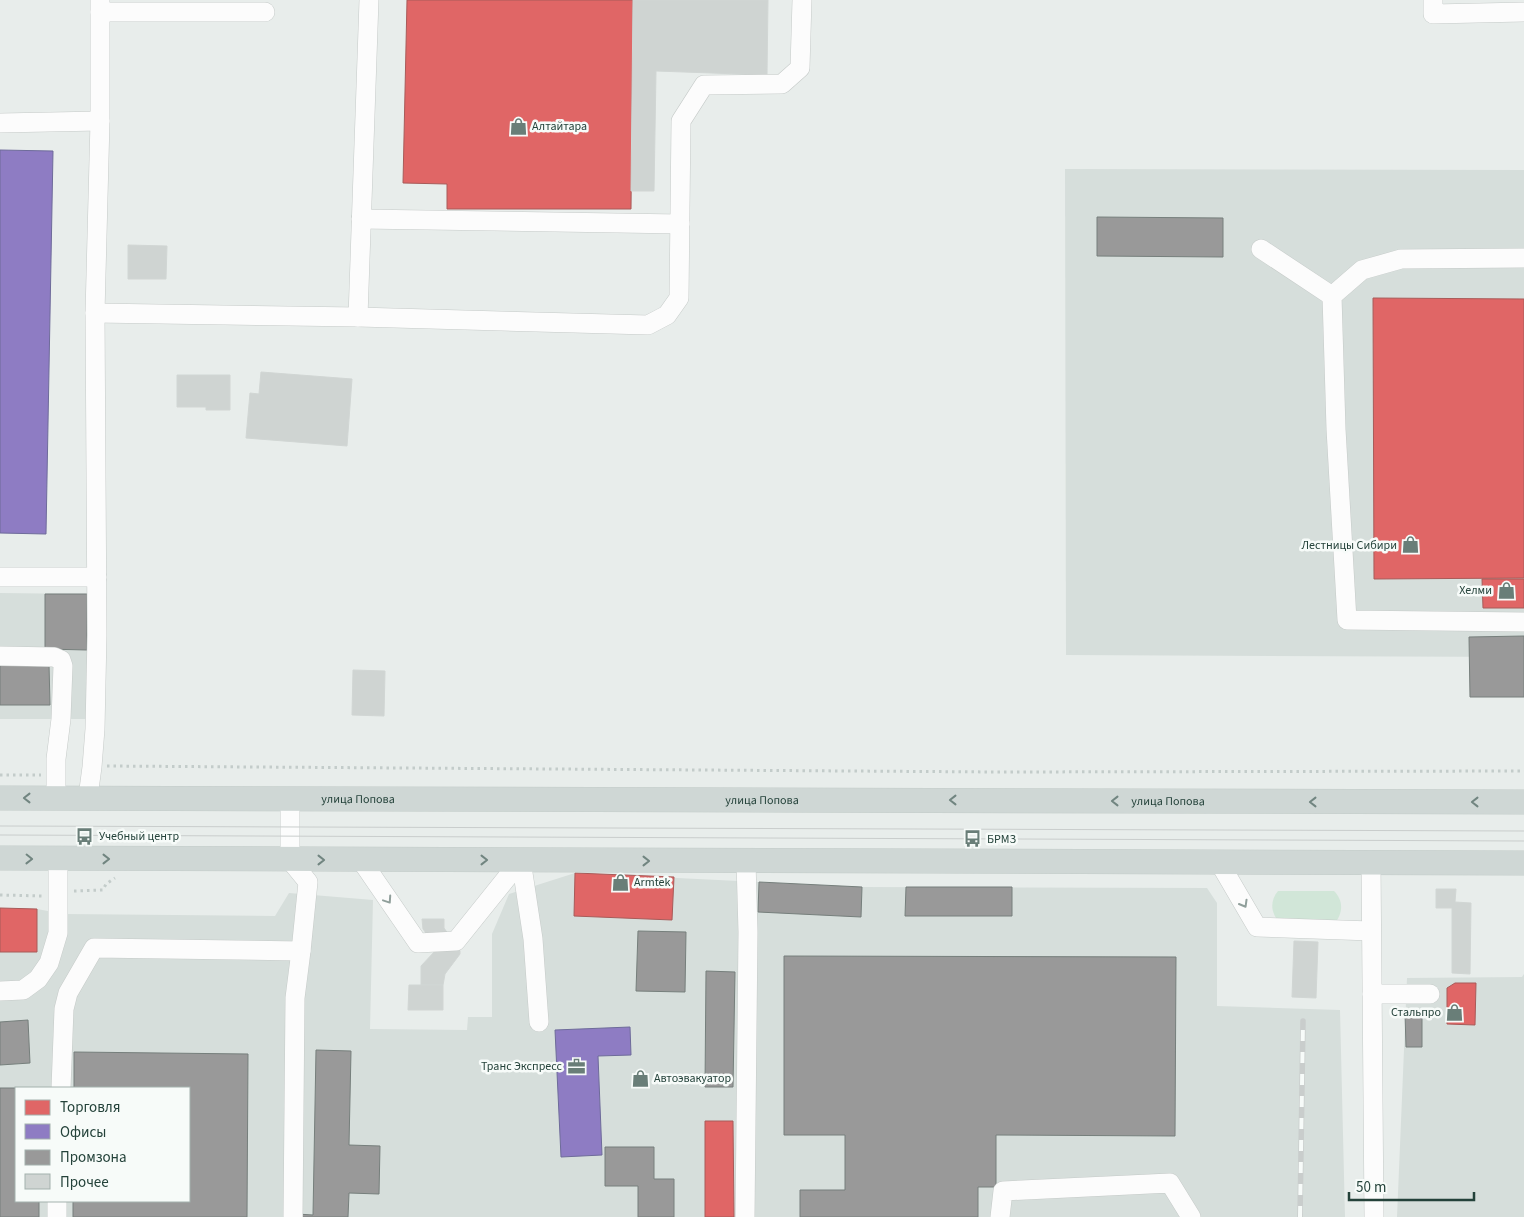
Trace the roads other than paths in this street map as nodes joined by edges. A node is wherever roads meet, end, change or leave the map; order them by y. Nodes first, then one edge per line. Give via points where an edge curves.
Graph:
1 (369, 0) edge
2 (802, 0) edge
3 (1432, 0) edge
4 (100, 6) edge
5 (265, 12) dead end
6 (1524, 12) edge
7 (100, 121) junction
8 (0, 123) edge
9 (361, 219) junction
10 (680, 224) junction
11 (1262, 249) dead end
12 (1524, 258) edge
13 (1332, 296) junction
14 (94, 314) junction
15 (358, 317) junction
16 (0, 577) edge
17 (97, 577) junction
18 (1524, 622) edge
19 (0, 656) edge
20 (56, 797) junction
21 (88, 797) junction
22 (0, 798) edge
23 (290, 798) junction
24 (1524, 802) edge
25 (0, 858) edge
26 (58, 859) junction
27 (290, 860) junction
28 (361, 860) junction
29 (522, 860) junction
30 (746, 861) junction
31 (1220, 862) junction
32 (1372, 862) junction
33 (1524, 863) edge
34 (1371, 931) junction
35 (301, 951) junction
36 (0, 991) edge
37 (1372, 994) junction
38 (1430, 994) dead end
39 (538, 1022) dead end
40 (61, 1087) edge
41 (57, 1202) edge
42 (57, 1217) edge
43 (293, 1217) edge
44 (744, 1217) edge
45 (1000, 1217) edge
46 (1191, 1217) edge
47 (1374, 1217) edge

1 - 9 street
2 - 10 street via 800,68 782,84 704,85 681,121
3 - 6 street via 1433,14
4 - 5 street
4 - 7 street
7 - 8 street
7 - 14 street
9 - 10 street
9 - 15 street
10 - 15 street via 679,298 667,315 648,325
11 - 13 street
12 - 13 street via 1401,260 1362,270
13 - 18 street via 1347,620
14 - 15 street
14 - 17 street
16 - 17 street
17 - 21 street via 95,729
19 - 20 street via 54,657 61,660 62,719 56,760
20 - 21 main road, улица Попова
20 -> 22 main road, улица Попова
21 - 23 main road, улица Попова
24 -> 23 main road, улица Попова
23 - 27 street
25 -> 26 main road
26 -> 27 main road
26 - 36 street via 58,933 53,952 44,971 31,986 24,990
27 -> 28 main road
27 - 35 street via 308,882
28 -> 29 main road
28 -> 29 street via 418,943 456,941
29 -> 30 main road
29 - 39 street via 533,939
30 - 31 main road
30 - 44 street
31 - 32 main road
31 -> 34 street via 1257,927
32 - 33 main road
32 - 34 street
34 - 37 street
35 - 40 street via 94,948 68,992 64,1009
35 - 43 street via 295,998
37 - 38 street
37 - 47 street
41 - 42 street
45 - 46 street via 1003,1191 1170,1183

